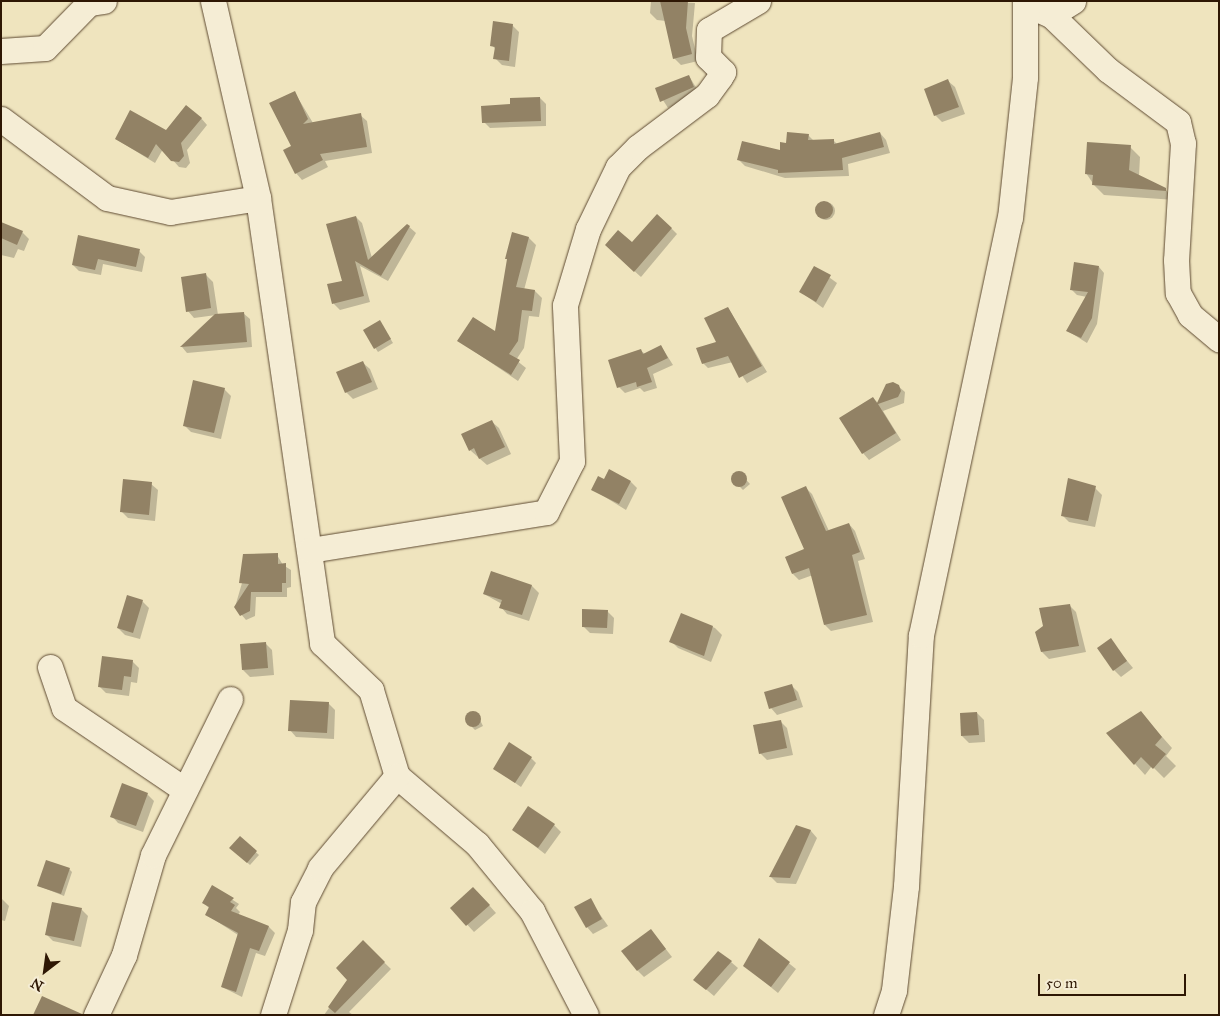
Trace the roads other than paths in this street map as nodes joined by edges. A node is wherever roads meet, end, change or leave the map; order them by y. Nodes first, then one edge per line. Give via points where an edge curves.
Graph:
1 (104, 1) edge
2 (213, 1) edge
3 (758, 1) edge
4 (1073, 1) edge
5 (1026, 3) edge
6 (1051, 15) junction
7 (1, 51) edge
8 (1, 119) edge
9 (258, 198) junction
10 (1219, 339) edge
11 (310, 550) junction
12 (50, 667) dead end
13 (230, 699) dead end
14 (397, 776) junction
15 (186, 790) junction
16 (96, 1015) edge
17 (273, 1015) edge
18 (586, 1015) edge
19 (886, 1015) edge

1 - 7 street via 89,3 45,48
2 - 9 street
3 - 11 street via 709,30 708,57 723,72 720,77 707,95 638,147 618,167 588,229 565,305 572,461 546,512
4 - 6 street
5 - 6 street
5 - 19 street via 1025,77 1010,218 921,635 906,886 894,990
6 - 10 street via 1108,70 1178,122 1183,143 1176,260 1178,293 1190,316
8 - 9 street via 107,198 170,212
9 - 11 street
11 - 14 street via 322,643 371,690
12 - 15 street via 64,708
13 - 15 street
14 - 17 street via 320,868 304,902 300,930
14 - 18 street via 478,844 532,911
15 - 16 street via 153,855 124,955

